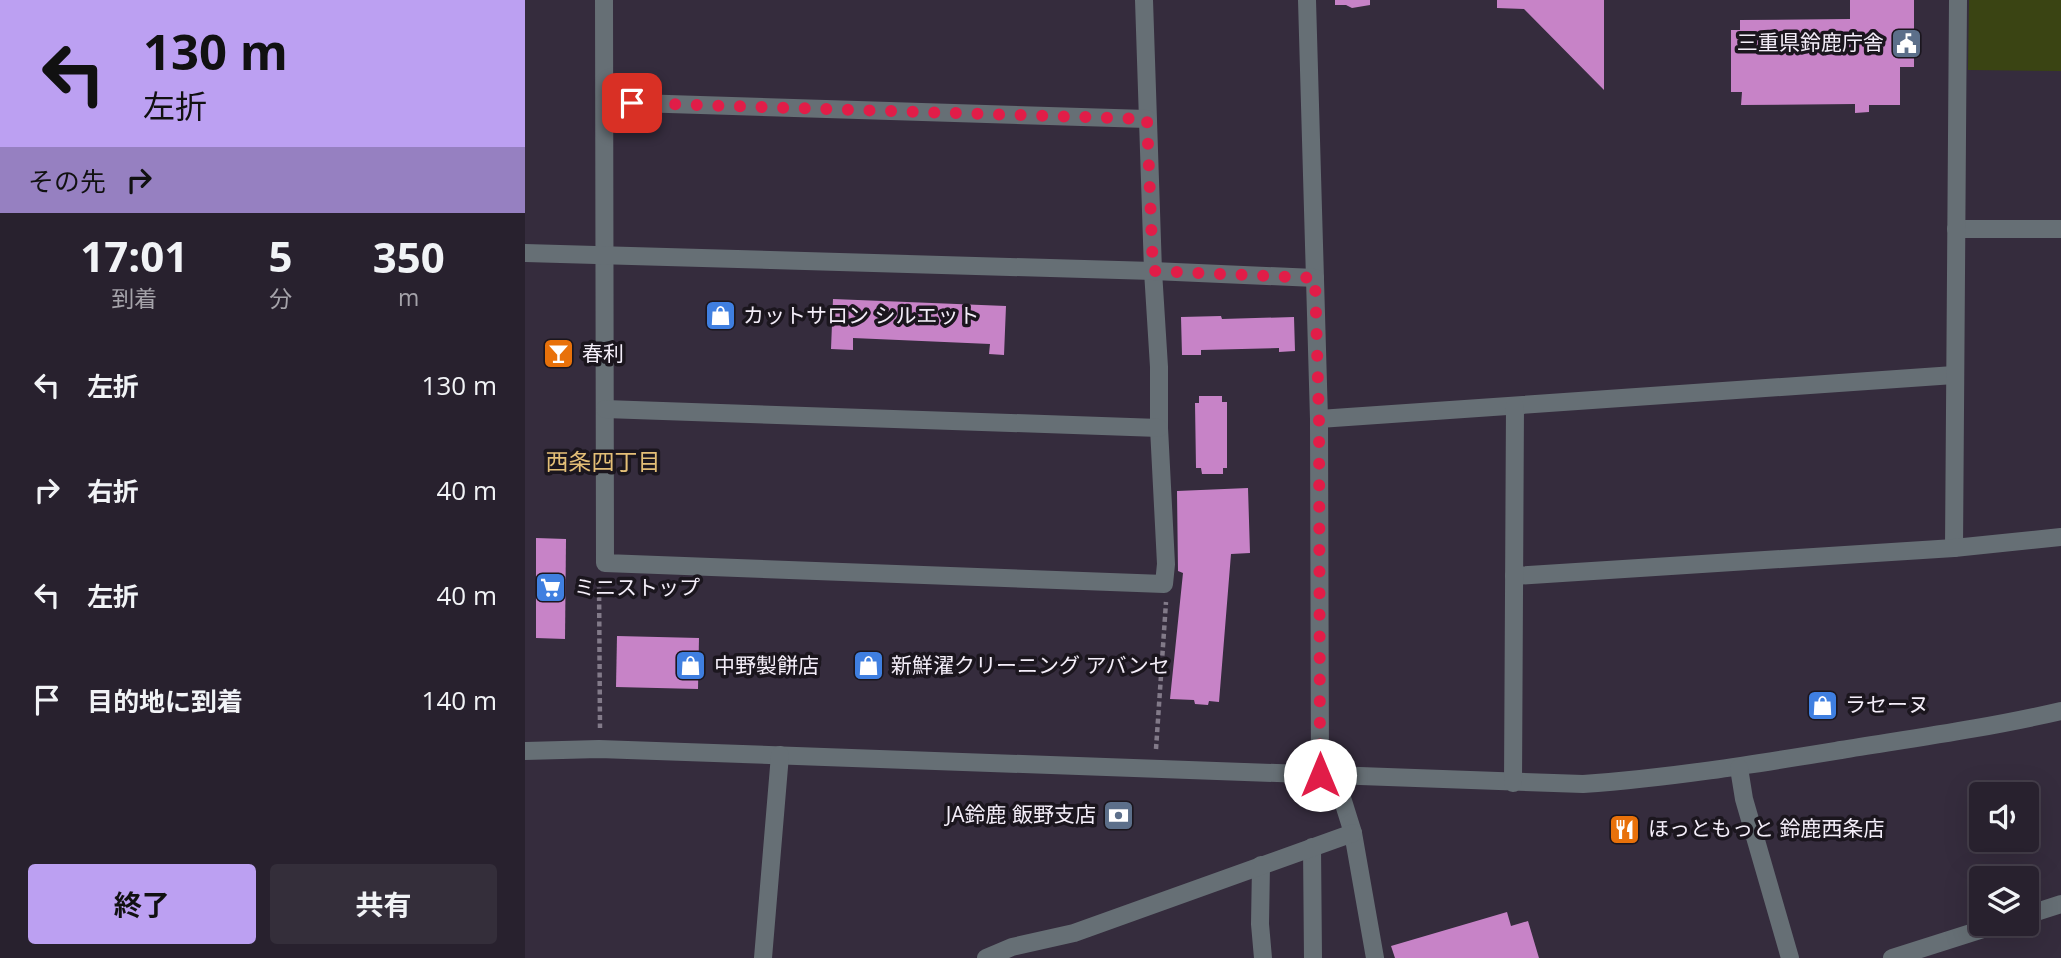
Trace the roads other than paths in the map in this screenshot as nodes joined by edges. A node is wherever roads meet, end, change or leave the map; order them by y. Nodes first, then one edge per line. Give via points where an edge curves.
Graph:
1 (604, 0) edge
2 (1144, 0) edge
3 (1307, 0) edge
4 (1958, 0) edge
5 (605, 102) junction
6 (1147, 119) junction
7 (1956, 229) junction
8 (2061, 229) edge
9 (525, 253) edge
10 (604, 254) junction
11 (1153, 271) junction
12 (1315, 278) junction
13 (1954, 375) junction
14 (1515, 406) junction
15 (605, 409) junction
16 (1319, 419) junction
17 (1159, 428) junction
18 (2061, 537) edge
19 (1954, 548) junction
20 (1514, 576) junction
21 (2061, 711) edge
22 (525, 751) edge
23 (781, 755) junction
24 (1739, 768) junction
25 (1320, 775) junction
26 (1513, 783) junction
27 (1353, 832) junction
28 (1312, 847) junction
29 (1261, 865) junction
30 (2061, 904) edge
31 (2039, 911) edge
32 (1969, 934) edge
33 (763, 958) edge
34 (986, 958) edge
35 (1263, 958) edge
36 (1313, 958) edge
37 (1374, 958) edge
38 (1790, 958) edge
39 (1892, 958) edge

1 - 5 street
2 - 6 street
3 - 12 street
4 - 7 street
5 - 6 street
5 - 10 street
6 - 11 street
7 - 8 street
7 - 13 street
9 - 10 street
10 - 11 street
10 - 15 street
11 - 12 street
11 - 17 street
12 - 16 street
13 - 14 street
13 - 19 street
14 - 16 street
14 - 20 street
15 - 17 street
15 - 17 street via 605,563 1164,584
16 - 25 street
18 - 19 street
19 - 20 street
20 - 26 street
21 - 24 street
22 - 23 street
23 - 25 street
23 - 33 street
24 - 26 street via 1583,784
24 - 38 street
25 - 26 street
25 - 27 street via 1343,800
27 - 28 street
27 - 37 street
28 - 29 street
28 - 36 street
29 - 34 street via 1074,933
29 - 35 street
30 - 31 street
32 - 39 street

